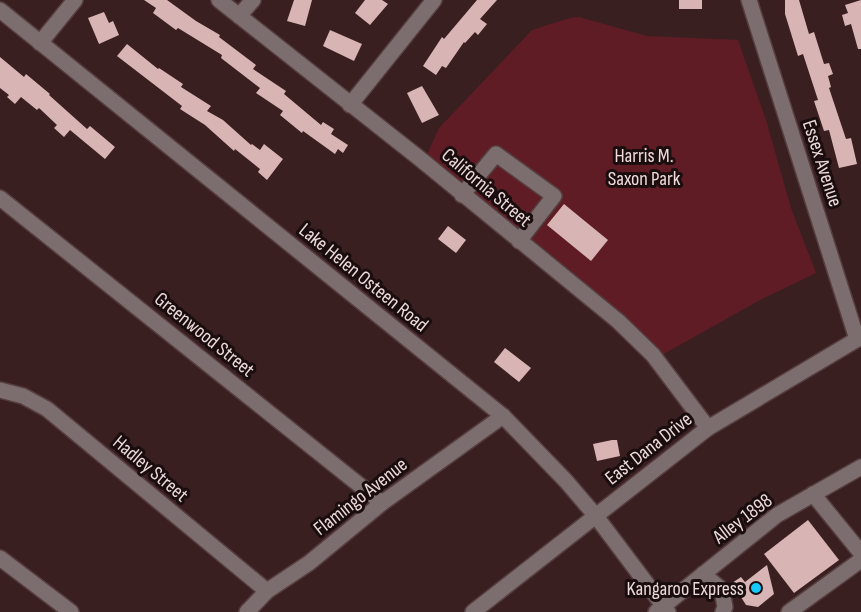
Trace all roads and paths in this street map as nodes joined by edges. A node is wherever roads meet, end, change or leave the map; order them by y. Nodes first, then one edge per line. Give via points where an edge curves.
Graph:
1 (75, 0) edge
2 (219, 0) edge
3 (252, 0) edge
4 (434, 0) edge
5 (749, 0) edge
6 (0, 10) edge
7 (239, 16) junction
8 (40, 43) junction
9 (350, 105) junction
10 (462, 195) junction
11 (0, 198) edge
12 (519, 241) junction
13 (859, 338) edge
14 (0, 390) edge
15 (503, 416) junction
16 (708, 428) junction
17 (861, 467) edge
18 (813, 494) junction
19 (382, 503) junction
20 (595, 515) junction
21 (861, 553) edge
22 (0, 558) edge
23 (861, 560) edge
24 (703, 574) junction
25 (267, 591) junction
26 (65, 610) edge
27 (662, 610) edge
28 (247, 612) edge
29 (473, 612) edge
30 (723, 612) edge
31 (789, 612) edge

1 - 8 street
2 - 7 street, California Street
3 - 7 street
4 - 9 street
5 - 13 street, Essex Avenue
6 - 8 street, Lake Helen Osteen Road
7 - 9 street, California Street
8 - 15 street, Lake Helen Osteen Road
9 - 10 street, California Street
10 - 12 street, California Street
10 - 12 street via 496,154 554,196
11 - 19 street, Greenwood Street
12 - 16 street, California Street via 618,321 652,355
13 - 16 street, East Dana Drive
14 - 25 street, Hadley Street via 23,396 47,409
15 - 19 street, Flamingo Avenue
15 - 20 street, Lake Helen Osteen Road
16 - 20 street, East Dana Drive
17 - 18 street, Alley 1898
18 - 21 street
18 - 24 street, Alley 1898 via 777,515
19 - 25 street, Flamingo Avenue via 309,563
20 - 27 street, Lake Helen Osteen Road
20 - 29 street, East Dana Drive
22 - 26 street
23 - 31 street
24 - 27 street, Alley 1898
24 - 30 street via 722,590
25 - 28 street, Flamingo Avenue

